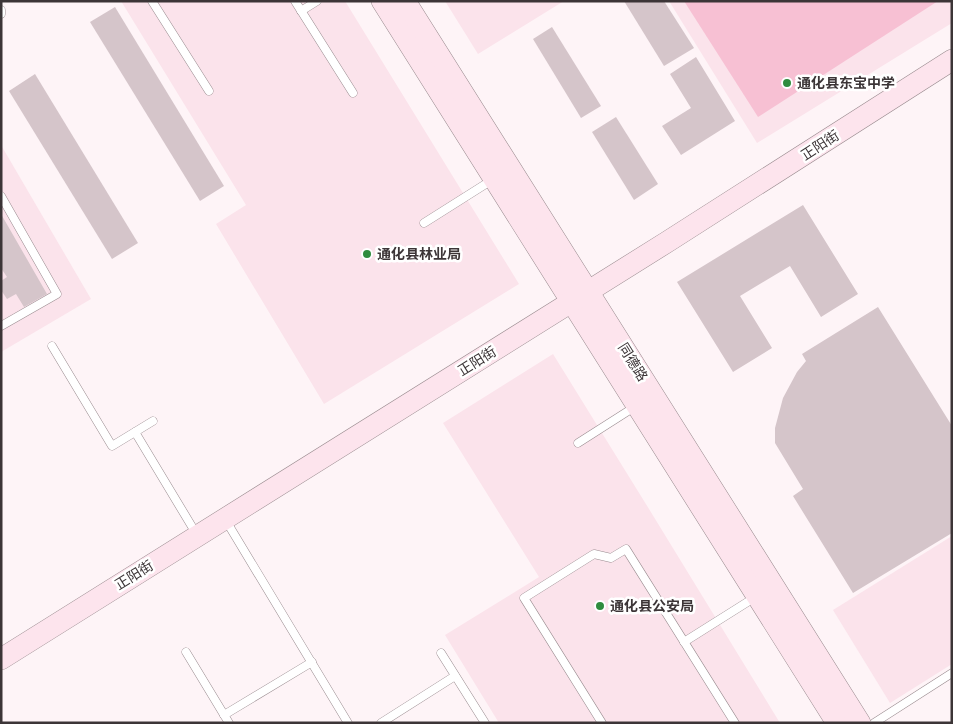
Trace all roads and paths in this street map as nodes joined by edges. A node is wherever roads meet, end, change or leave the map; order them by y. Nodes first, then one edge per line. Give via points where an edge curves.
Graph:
1 (152, 1) edge
2 (295, 1) edge
3 (317, 1) edge
4 (382, 1) edge
5 (405, 1) edge
6 (301, 11) junction
7 (952, 60) edge
8 (209, 91) dead end
9 (353, 93) dead end
10 (494, 179) junction
11 (1, 196) edge
12 (424, 223) dead end
13 (580, 296) junction
14 (1, 326) edge
15 (52, 346) dead end
16 (637, 406) junction
17 (153, 421) dead end
18 (134, 432) junction
19 (578, 442) dead end
20 (225, 518) junction
21 (197, 536) junction
22 (757, 596) junction
23 (684, 642) junction
24 (186, 652) dead end
25 (441, 653) dead end
26 (1, 658) edge
27 (312, 662) junction
28 (952, 673) edge
29 (455, 676) junction
30 (224, 715) junction
31 (228, 723) edge
32 (348, 723) edge
33 (381, 723) edge
34 (485, 723) edge
35 (602, 723) edge
36 (735, 723) edge
37 (837, 723) edge
38 (860, 723) edge
39 (874, 723) edge

1 - 8 lane
2 - 6 lane
3 - 6 lane
4 - 10 main road, 同德路
5 - 13 main road, 同德路
6 - 9 lane
7 - 13 main road, 正阳街
10 - 12 lane
10 - 13 main road, 同德路
11 - 14 lane via 57,294
13 - 16 main road, 同德路
13 - 20 main road, 正阳街
13 - 38 main road, 同德路
15 - 18 lane via 112,446
16 - 19 lane
16 - 22 main road, 同德路
17 - 18 lane
18 - 21 lane
20 - 21 main road, 正阳街
20 - 27 lane
21 - 26 main road, 正阳街
22 - 23 lane
22 - 37 main road, 同德路
23 - 35 lane via 626,549 611,558 594,554 524,598
23 - 36 lane
24 - 30 lane
25 - 29 lane
27 - 30 lane
27 - 32 lane
28 - 39 lane
29 - 33 lane
29 - 34 lane
30 - 31 lane

